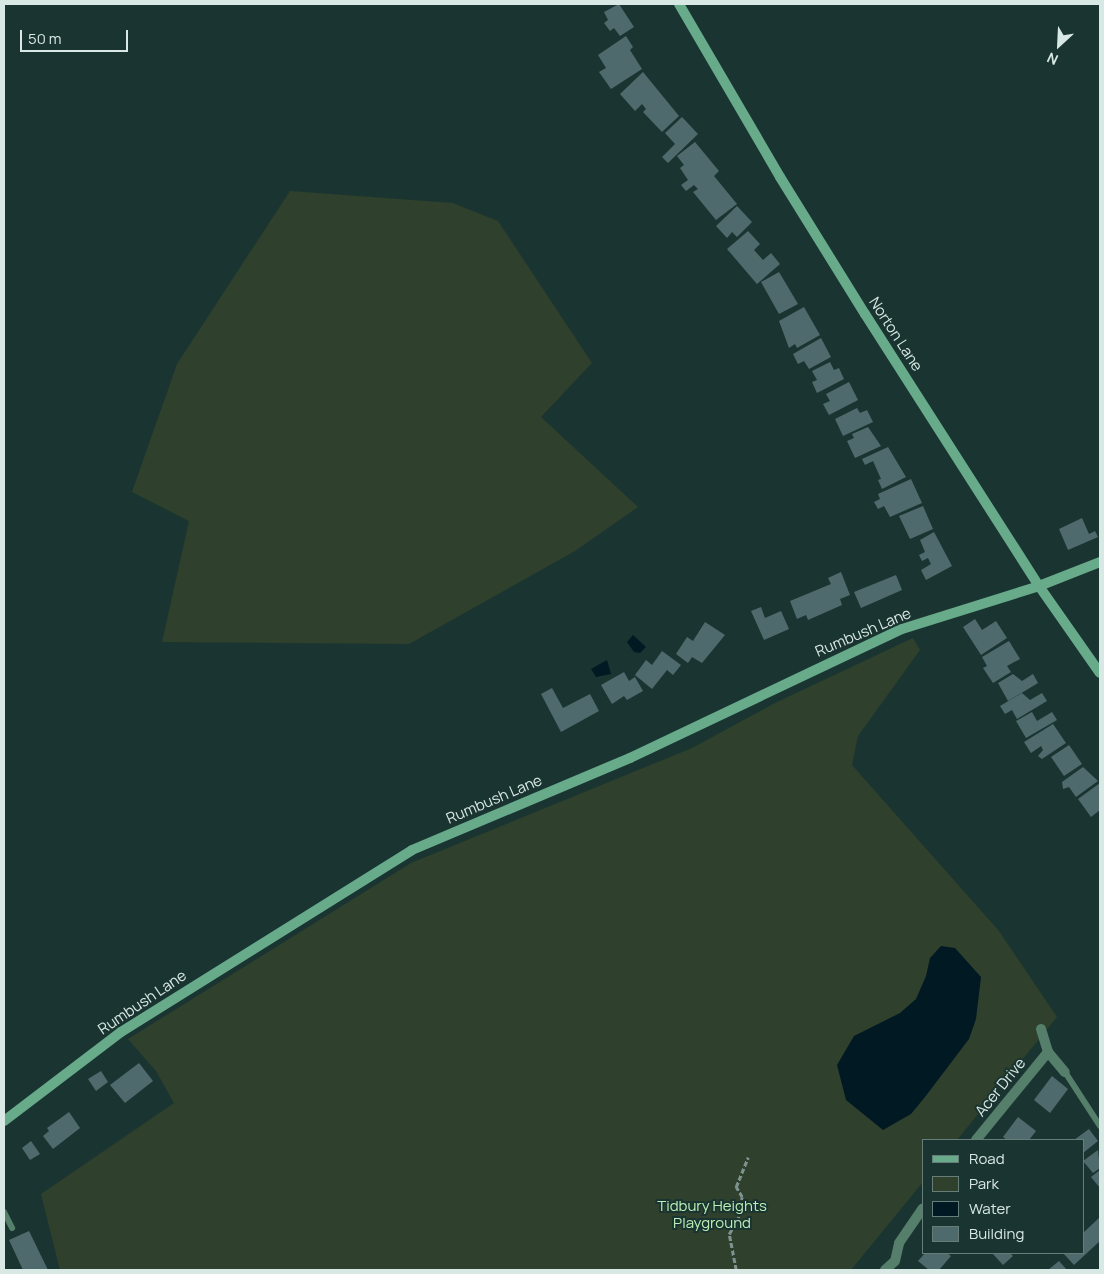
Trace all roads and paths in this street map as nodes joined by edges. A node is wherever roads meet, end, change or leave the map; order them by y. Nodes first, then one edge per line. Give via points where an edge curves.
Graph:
1 (679, 4) edge
2 (1100, 562) edge
3 (1040, 586) junction
4 (1100, 673) edge
5 (1041, 1029) dead end
6 (1048, 1052) junction
7 (1065, 1072) joint
8 (4, 1121) edge
9 (1100, 1126) edge
10 (977, 1139) edge
11 (748, 1157) dead end
12 (922, 1209) edge
13 (4, 1212) edge
14 (12, 1228) dead end
15 (736, 1270) edge
16 (885, 1270) edge

1 - 3 street, Norton Lane via 780,177
2 - 3 street, Rumbush Lane
3 - 4 street, Norton Lane
3 - 8 street, Rumbush Lane via 902,629 630,758 412,850 121,1032
5 - 6 street
6 - 7 street
6 - 10 street, Acer Drive
7 - 9 lane
11 - 15 path via 736,1187 742,1197 740,1215 729,1234
12 - 16 street via 899,1243 895,1261
13 - 14 lane

